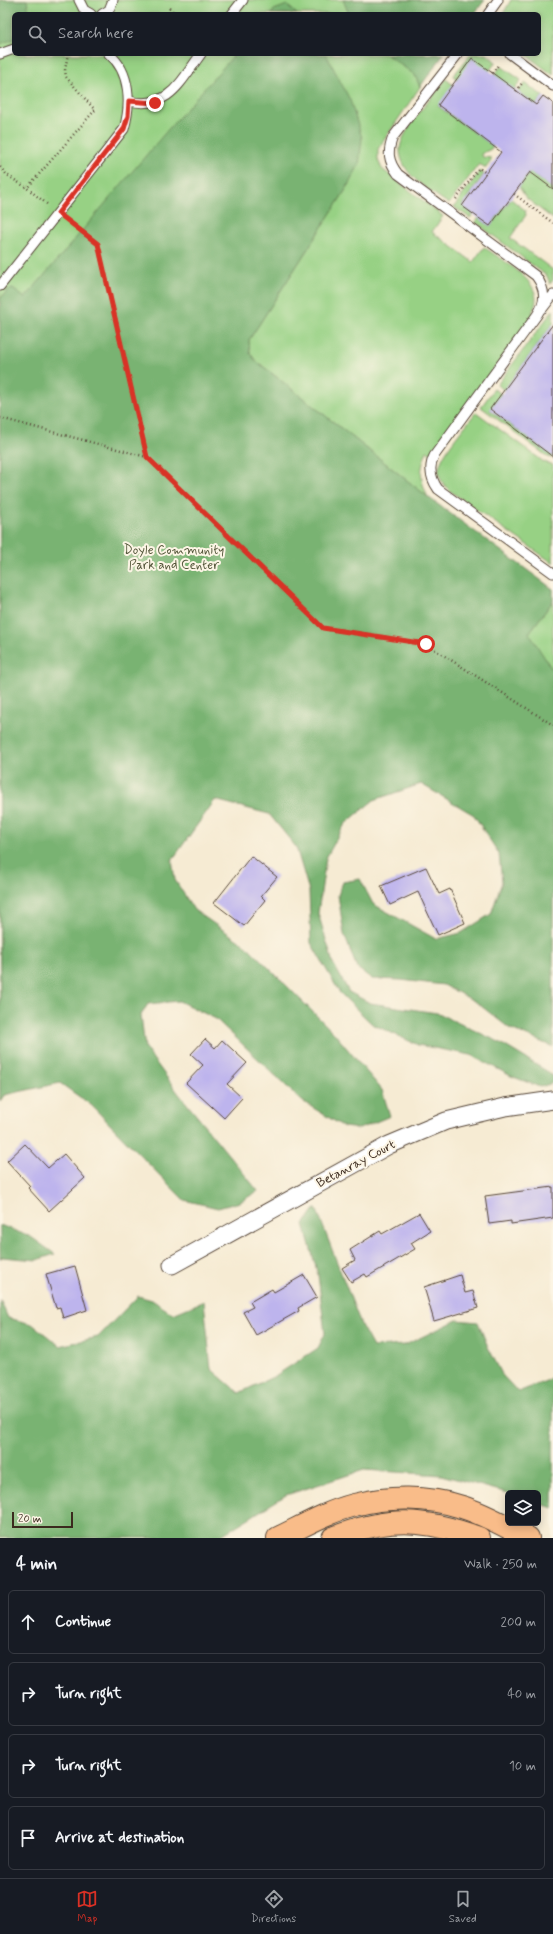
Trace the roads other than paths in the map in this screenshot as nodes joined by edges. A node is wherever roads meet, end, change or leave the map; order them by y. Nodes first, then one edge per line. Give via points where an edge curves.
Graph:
1 (80, 0) edge
2 (113, 0) edge
3 (243, 0) edge
4 (498, 0) edge
5 (86, 12) edge
6 (106, 12) edge
7 (234, 12) edge
8 (489, 12) edge
9 (12, 50) edge
10 (0, 54) edge
11 (110, 56) edge
12 (200, 56) edge
13 (456, 56) edge
14 (513, 56) edge
15 (553, 86) edge
16 (129, 101) junction
17 (0, 286) edge
18 (553, 296) edge
19 (537, 315) junction
20 (553, 573) edge
21 (553, 1100) edge
22 (172, 1265) dead end
23 (278, 1538) edge
24 (333, 1538) edge
25 (478, 1538) edge
26 (528, 1538) edge

1 - 5 lane
2 - 6 lane
3 - 7 lane
4 - 8 lane
9 - 10 lane
11 - 16 lane via 127,85
12 - 16 lane via 177,86 161,100 155,103
13 - 19 lane via 393,137 389,148 389,161 398,174 536,276 544,294 542,308
14 - 15 lane
16 - 17 lane via 124,129
18 - 19 lane
19 - 20 lane via 434,456 431,475 438,489
21 - 22 street, Betanray Court via 505,1107 446,1121 389,1145
23 - 26 highway via 348,1507 392,1498 430,1500 461,1506
24 - 25 highway via 391,1522 449,1527

